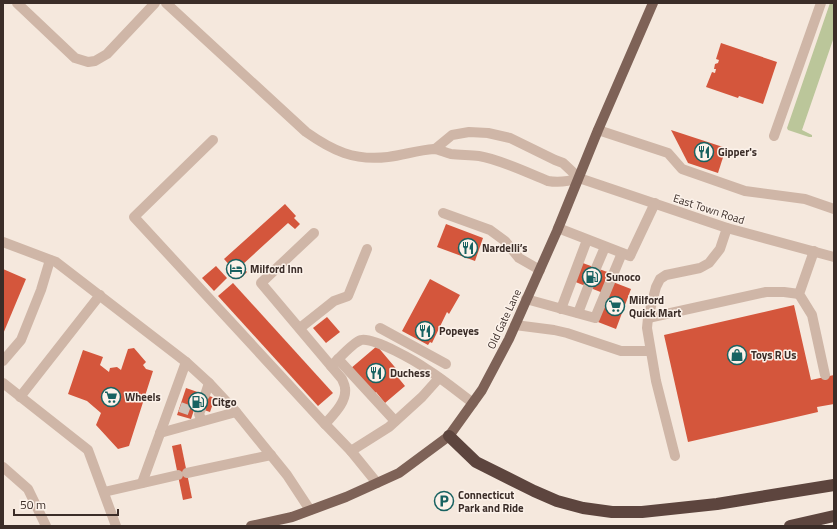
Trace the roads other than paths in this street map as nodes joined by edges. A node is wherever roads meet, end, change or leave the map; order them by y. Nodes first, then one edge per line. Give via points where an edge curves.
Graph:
1 (17, 3) edge
2 (154, 3) edge
3 (166, 3) edge
4 (653, 3) edge
5 (820, 3) edge
6 (598, 130) junction
7 (774, 136) dead end
8 (214, 140) dead end
9 (435, 149) junction
10 (578, 178) junction
11 (655, 203) junction
12 (834, 210) edge
13 (443, 213) dead end
14 (558, 228) junction
15 (727, 228) junction
16 (314, 232) dead end
17 (587, 240) junction
18 (3, 242) edge
19 (604, 247) junction
20 (367, 249) dead end
21 (814, 251) junction
22 (622, 253) junction
23 (834, 257) edge
24 (50, 260) junction
25 (596, 268) tunnel mouth
26 (540, 270) junction
27 (588, 287) tunnel mouth
28 (799, 294) junction
29 (100, 295) junction
30 (526, 299) junction
31 (561, 309) junction
32 (578, 313) junction
33 (648, 318) junction
34 (515, 326) junction
35 (300, 328) junction
36 (380, 328) dead end
37 (650, 351) junction
38 (3, 362) edge
39 (186, 362) junction
40 (335, 363) junction
41 (446, 364) dead end
42 (825, 375) dead end
43 (439, 378) junction
44 (3, 383) edge
45 (209, 383) junction
46 (205, 395) dead end
47 (20, 397) junction
48 (473, 403) junction
49 (236, 412) junction
50 (395, 421) junction
51 (325, 424) junction
52 (160, 433) junction
53 (449, 436) junction
54 (351, 451) junction
55 (271, 455) junction
56 (675, 456) dead end
57 (3, 467) edge
58 (142, 483) junction
59 (377, 483) junction
60 (834, 485) edge
61 (104, 492) junction
62 (310, 510) junction
63 (834, 516) edge
64 (46, 526) edge
65 (116, 526) edge
66 (251, 526) edge
67 (790, 526) edge

1 - 2 street via 75,58 88,62 107,54
3 - 9 street via 306,132 326,145 346,154 367,158
4 - 6 main road, Old Gate Lane
5 - 7 street
6 - 10 main road, Old Gate Lane
6 - 12 street via 668,153 682,169 745,191 805,199
8 - 51 street via 134,217
9 - 10 street via 449,154 490,159 556,183
9 - 10 street via 452,135 469,132 488,133 510,138 563,163
10 - 11 street, East Town Road
10 - 14 main road, Old Gate Lane
11 - 15 street, East Town Road
11 - 22 street via 630,256
13 - 26 street via 490,230 505,241 519,258
14 - 17 street
14 - 26 main road, Old Gate Lane
15 - 21 street, East Town Road
15 - 33 street via 720,248 709,263 660,279
16 - 35 street via 261,283
17 - 19 street
17 - 31 street
18 - 24 street
19 - 22 street
19 - 25 street
20 - 35 street via 348,296 334,301
21 - 23 street, East Town Road
21 - 28 street
22 - 32 street via 595,318
24 - 29 street
24 - 38 street via 21,340
26 - 30 main road, Old Gate Lane
27 - 32 street
28 - 33 street via 766,292
28 - 42 street via 812,315
29 - 39 street
29 - 47 street
30 - 31 street
30 - 34 main road, Old Gate Lane
31 - 32 street
33 - 37 street
34 - 37 street via 567,333 621,351
34 - 48 main road, Old Gate Lane
35 - 40 street
36 - 41 street
37 - 56 street
39 - 45 street
39 - 52 street via 176,405
40 - 43 street via 357,342 372,340 428,369
40 - 50 street
40 - 51 street via 345,389 343,400
43 - 48 street
43 - 50 street
44 - 47 street
45 - 46 street
45 - 49 street
47 - 61 street via 88,450
48 - 53 main road, Old Gate Lane
49 - 52 street via 199,414
49 - 55 street
50 - 54 street
51 - 54 street
52 - 58 street
53 - 59 main road, Old Gate Lane via 399,473
53 - 60 highway via 476,462 534,491 557,501 612,512 642,512 717,504
54 - 59 street
55 - 58 street
55 - 62 street
57 - 64 street via 28,489
58 - 61 street
59 - 62 main road, Old Gate Lane
61 - 65 street
62 - 66 main road, Old Gate Lane via 292,517
63 - 67 highway

